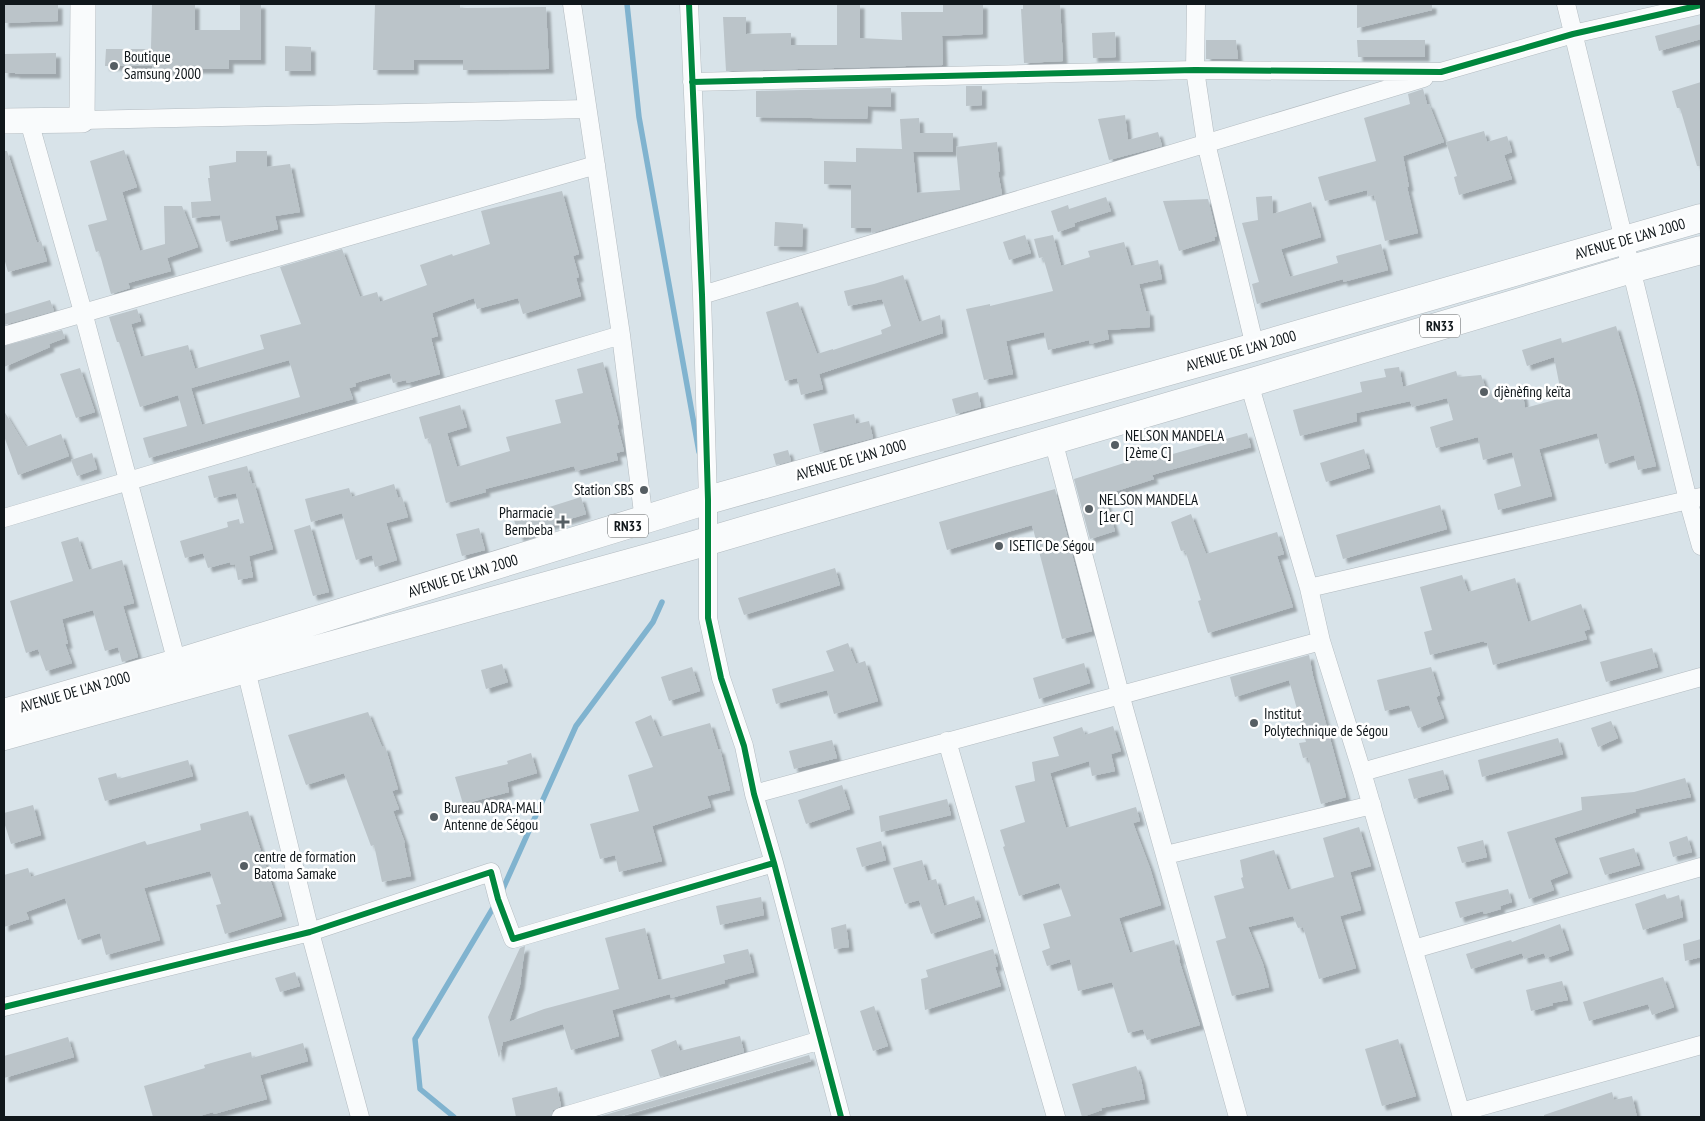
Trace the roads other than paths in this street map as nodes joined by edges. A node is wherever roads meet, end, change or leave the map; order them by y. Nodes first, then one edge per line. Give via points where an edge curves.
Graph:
1 (83, 4) edge
2 (572, 4) edge
3 (689, 4) edge
4 (1196, 4) edge
5 (1566, 4) edge
6 (1701, 5) edge
7 (1573, 34) junction
8 (1195, 70) junction
9 (1441, 72) junction
10 (692, 82) junction
11 (587, 109) junction
12 (82, 120) junction
13 (29, 121) junction
14 (4, 122) edge
15 (1206, 142) junction
16 (596, 166) junction
17 (1701, 218) edge
18 (1624, 241) junction
19 (1701, 250) edge
20 (1631, 269) junction
21 (702, 296) junction
22 (83, 312) junction
23 (621, 335) junction
24 (4, 336) edge
25 (1255, 347) junction
26 (1249, 383) junction
27 (1053, 440) junction
28 (128, 482) junction
29 (1695, 498) edge
30 (708, 500) junction
31 (4, 518) edge
32 (644, 521) junction
33 (708, 540) junction
34 (1701, 546) edge
35 (1309, 588) junction
36 (1321, 641) junction
37 (178, 663) junction
38 (246, 670) junction
39 (1701, 677) edge
40 (1120, 694) junction
41 (4, 712) edge
42 (4, 736) edge
43 (948, 740) junction
44 (1362, 772) junction
45 (754, 794) junction
46 (1372, 805) junction
47 (1166, 855) junction
48 (774, 863) junction
49 (1701, 867) edge
50 (310, 932) junction
51 (1414, 949) junction
52 (4, 1007) edge
53 (820, 1040) junction
54 (1701, 1046) edge
55 (1461, 1115) edge
56 (360, 1117) edge
57 (561, 1117) edge
58 (841, 1117) edge
59 (1056, 1117) edge
60 (1238, 1117) edge

1 - 12 street
2 - 11 street
3 - 10 street
4 - 8 street
5 - 7 street
6 - 7 street
7 - 9 street
7 - 18 street
8 - 9 street
8 - 10 street
8 - 15 street
9 - 15 street
10 - 21 street
11 - 12 street
11 - 16 street
12 - 13 street
13 - 14 street
13 - 22 street
15 - 21 street
15 - 25 street
16 - 22 street
16 - 23 street
17 - 18 main road, AVENUE DE L'AN 2000 / RN33
18 - 20 street
18 - 25 main road, AVENUE DE L'AN 2000 / RN33
19 - 20 main road, AVENUE DE L'AN 2000 / RN33
20 - 26 main road, AVENUE DE L'AN 2000 / RN33
20 - 29 street
21 - 30 street
22 - 24 street
22 - 28 street
23 - 28 street
23 - 32 street
25 - 30 main road, AVENUE DE L'AN 2000 / RN33
26 - 27 main road, AVENUE DE L'AN 2000 / RN33
26 - 35 street
27 - 33 main road, AVENUE DE L'AN 2000 / RN33
27 - 40 street
28 - 31 street
28 - 37 street
29 - 34 street
29 - 35 street
30 - 32 main road, AVENUE DE L'AN 2000 / RN33
30 - 33 street
32 - 37 main road, AVENUE DE L'AN 2000 / RN33
33 - 38 main road, AVENUE DE L'AN 2000 / RN33
33 - 45 street via 708,618 721,678 744,746
35 - 36 street
36 - 40 street
36 - 44 street
37 - 41 main road, AVENUE DE L'AN 2000 / RN33
38 - 42 main road, AVENUE DE L'AN 2000 / RN33
38 - 50 street
39 - 44 street
40 - 43 street
40 - 47 street
43 - 45 street
43 - 59 street
44 - 46 street
45 - 48 street
46 - 47 street
46 - 51 street
47 - 60 street
48 - 50 street via 513,939 491,872
48 - 53 street
49 - 51 street
50 - 52 street
50 - 56 street
51 - 55 street
53 - 57 street
53 - 58 street
54 - 55 street

